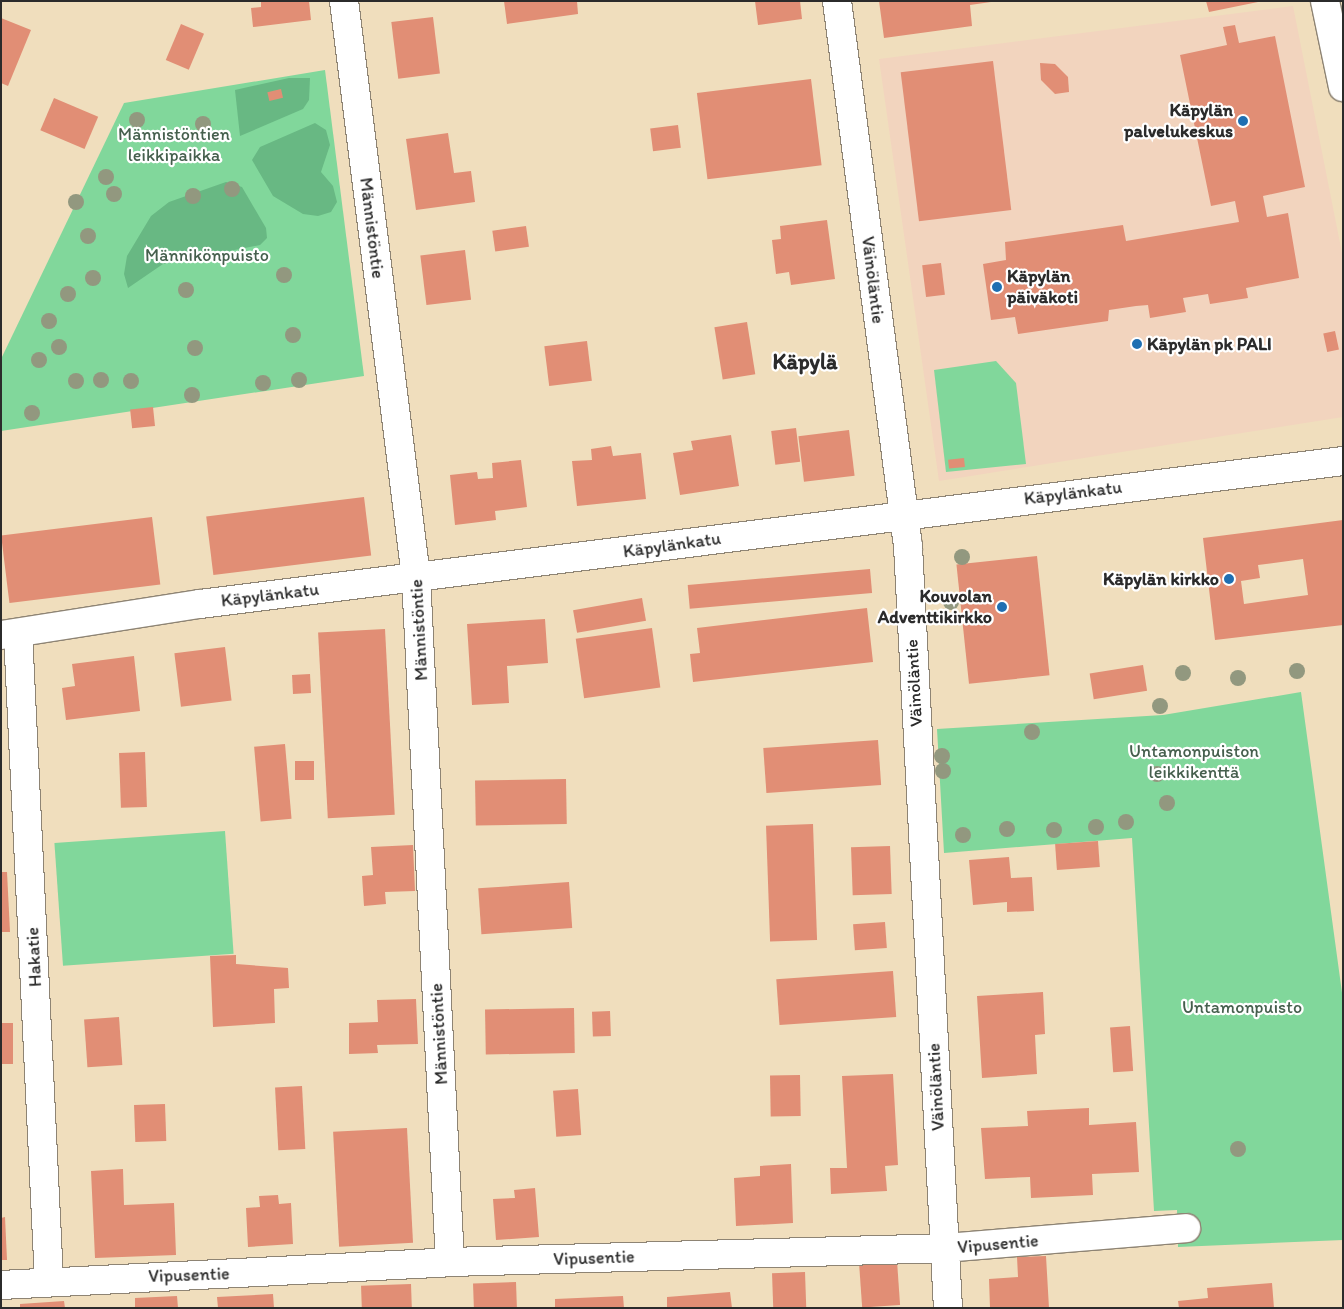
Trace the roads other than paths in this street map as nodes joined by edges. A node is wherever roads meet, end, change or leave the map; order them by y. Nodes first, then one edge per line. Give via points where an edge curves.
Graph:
1 (344, 1) edge
2 (837, 1) edge
3 (1325, 1) edge
4 (1343, 87) edge
5 (1343, 461) edge
6 (906, 514) junction
7 (416, 577) junction
8 (9, 634) edge
9 (1186, 1228) dead end
10 (945, 1248) junction
11 (450, 1262) junction
12 (49, 1281) junction
13 (1, 1285) edge
14 (948, 1308) edge

1 - 7 street, Männistöntie
2 - 6 street, Väinöläntie
3 - 4 street
5 - 6 street, Käpylänkatu
6 - 7 street, Käpylänkatu
6 - 10 street, Väinöläntie
7 - 8 street, Käpylänkatu
7 - 11 street, Männistöntie
8 - 12 street, Hakatie
9 - 10 street, Vipusentie
10 - 11 street, Vipusentie
10 - 14 street, Väinöläntie
11 - 12 street, Vipusentie
12 - 13 street, Vipusentie

